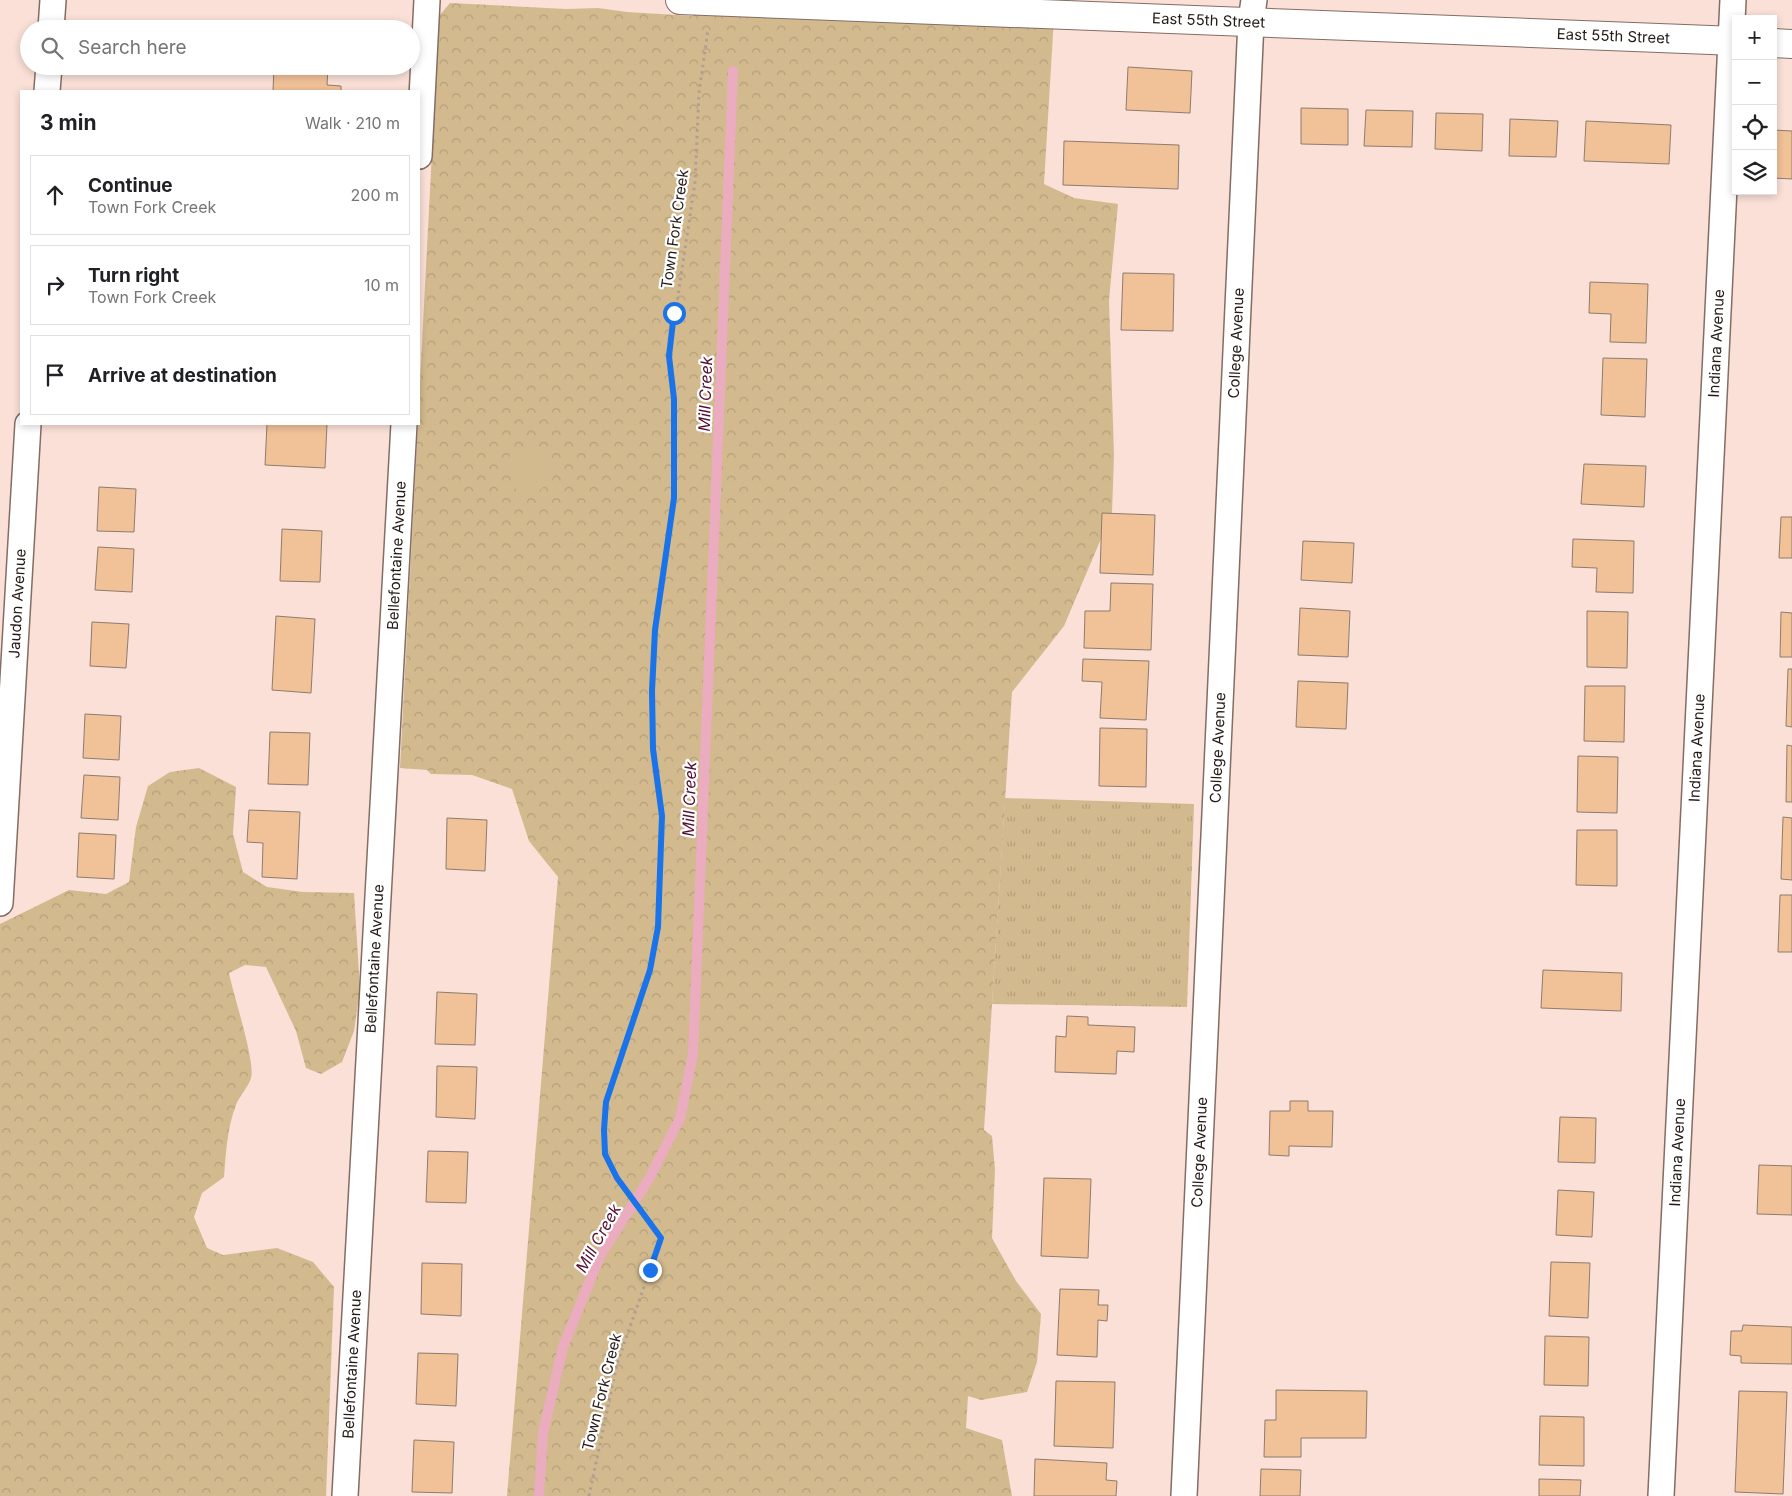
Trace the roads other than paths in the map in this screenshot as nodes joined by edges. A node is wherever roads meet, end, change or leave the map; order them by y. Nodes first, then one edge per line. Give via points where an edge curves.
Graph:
1 (53, 0) edge
2 (427, 0) edge
3 (680, 0) edge
4 (1734, 0) edge
5 (1252, 11) edge
6 (1734, 15) edge
7 (52, 20) edge
8 (1732, 41) edge
9 (1777, 43) edge
10 (1792, 44) edge
11 (1733, 60) edge
12 (48, 75) edge
13 (47, 90) edge
14 (420, 136) edge
15 (28, 425) edge
16 (404, 425) edge
17 (0, 903) edge
18 (345, 1496) edge
19 (1184, 1496) edge
20 (1661, 1496) edge

1 - 7 street
2 - 14 street
3 - 5 main road, East 55th Street
4 - 6 street, Indiana Avenue
5 - 8 main road, East 55th Street
5 - 19 street, College Avenue
9 - 10 main road
11 - 20 street, Indiana Avenue
12 - 13 street
15 - 17 street, Jaudon Avenue
16 - 18 street, Bellefontaine Avenue

